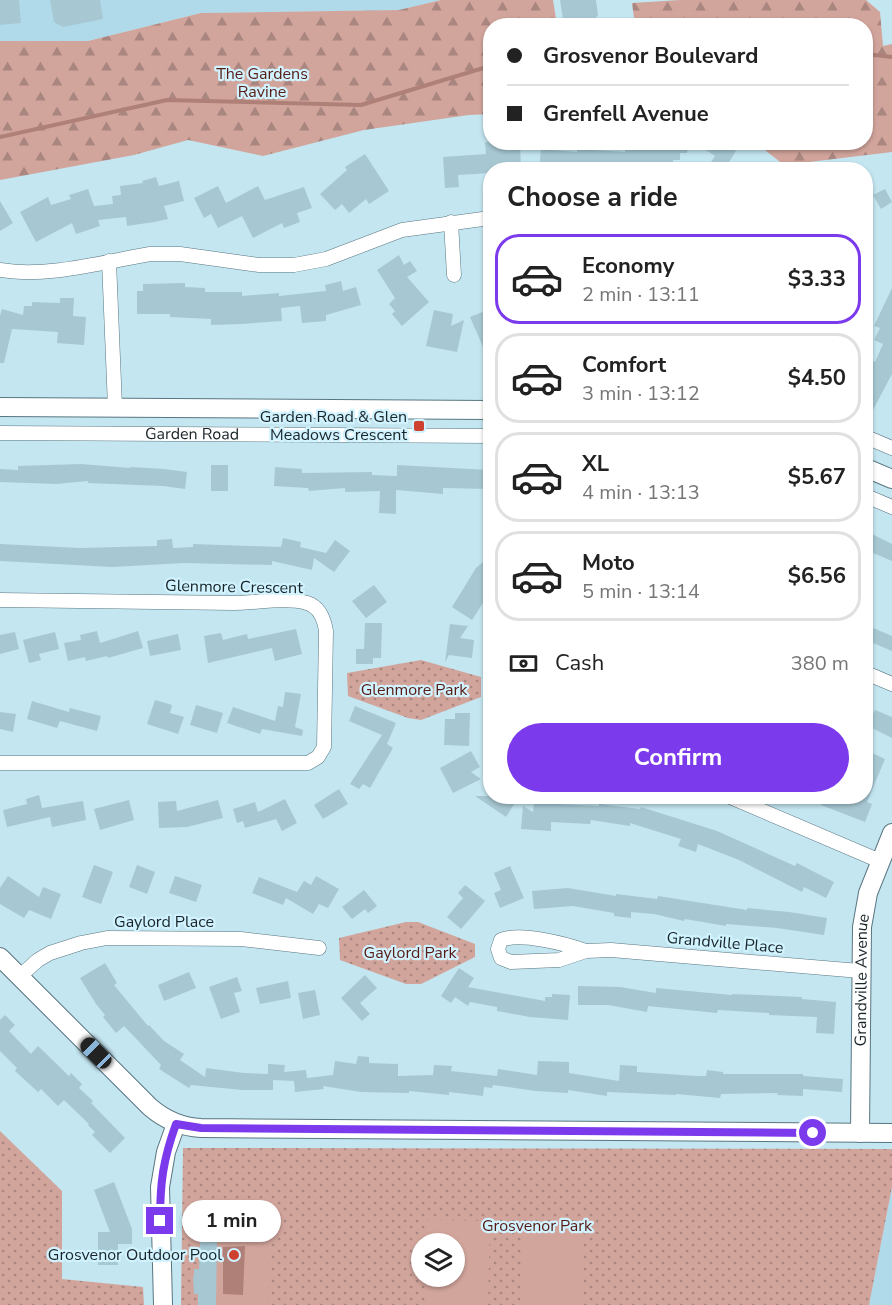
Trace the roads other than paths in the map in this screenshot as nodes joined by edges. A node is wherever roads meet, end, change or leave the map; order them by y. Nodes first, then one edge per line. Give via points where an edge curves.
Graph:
1 (483, 219) edge
2 (451, 222) junction
3 (109, 261) junction
4 (0, 270) edge
5 (454, 275) dead end
6 (0, 407) edge
7 (115, 407) junction
8 (483, 410) edge
9 (0, 433) edge
10 (483, 436) edge
11 (873, 440) edge
12 (892, 448) edge
13 (873, 471) edge
14 (892, 479) edge
15 (873, 499) edge
16 (892, 507) edge
17 (0, 600) edge
18 (873, 676) edge
19 (892, 684) edge
20 (0, 763) edge
21 (747, 804) edge
22 (892, 833) edge
23 (880, 861) junction
24 (319, 948) dead end
25 (586, 951) junction
26 (0, 957) edge
27 (860, 971) junction
28 (19, 977) junction
29 (176, 1124) junction
30 (860, 1133) junction
31 (892, 1133) edge
32 (163, 1305) edge

1 - 2 street
2 - 3 street via 402,230 326,259 301,264 259,265 180,254
2 - 5 street
3 - 4 street via 38,273
3 - 7 street
6 - 7 street, Garden Road
7 - 8 street, Garden Road
9 - 10 street, Garden Road
11 - 12 street
13 - 14 street
15 - 16 street
17 - 20 street, Glenmore Crescent via 296,601 317,609 327,632 325,740 321,753 308,764
18 - 19 street
21 - 23 street
22 - 23 street, Grandville Avenue
23 - 27 street, Grandville Avenue via 864,913
24 - 28 street, Gaylord Place via 241,939 108,938 50,953
25 - 25 street, Grandville Place via 559,942 513,938 501,940 498,949 501,958 511,962 559,960
25 - 27 street, Grandville Place
26 - 28 street
27 - 30 street, Grandville Avenue
28 - 29 street via 150,1107
29 - 30 street via 201,1128
29 - 32 street via 160,1187
30 - 31 street

